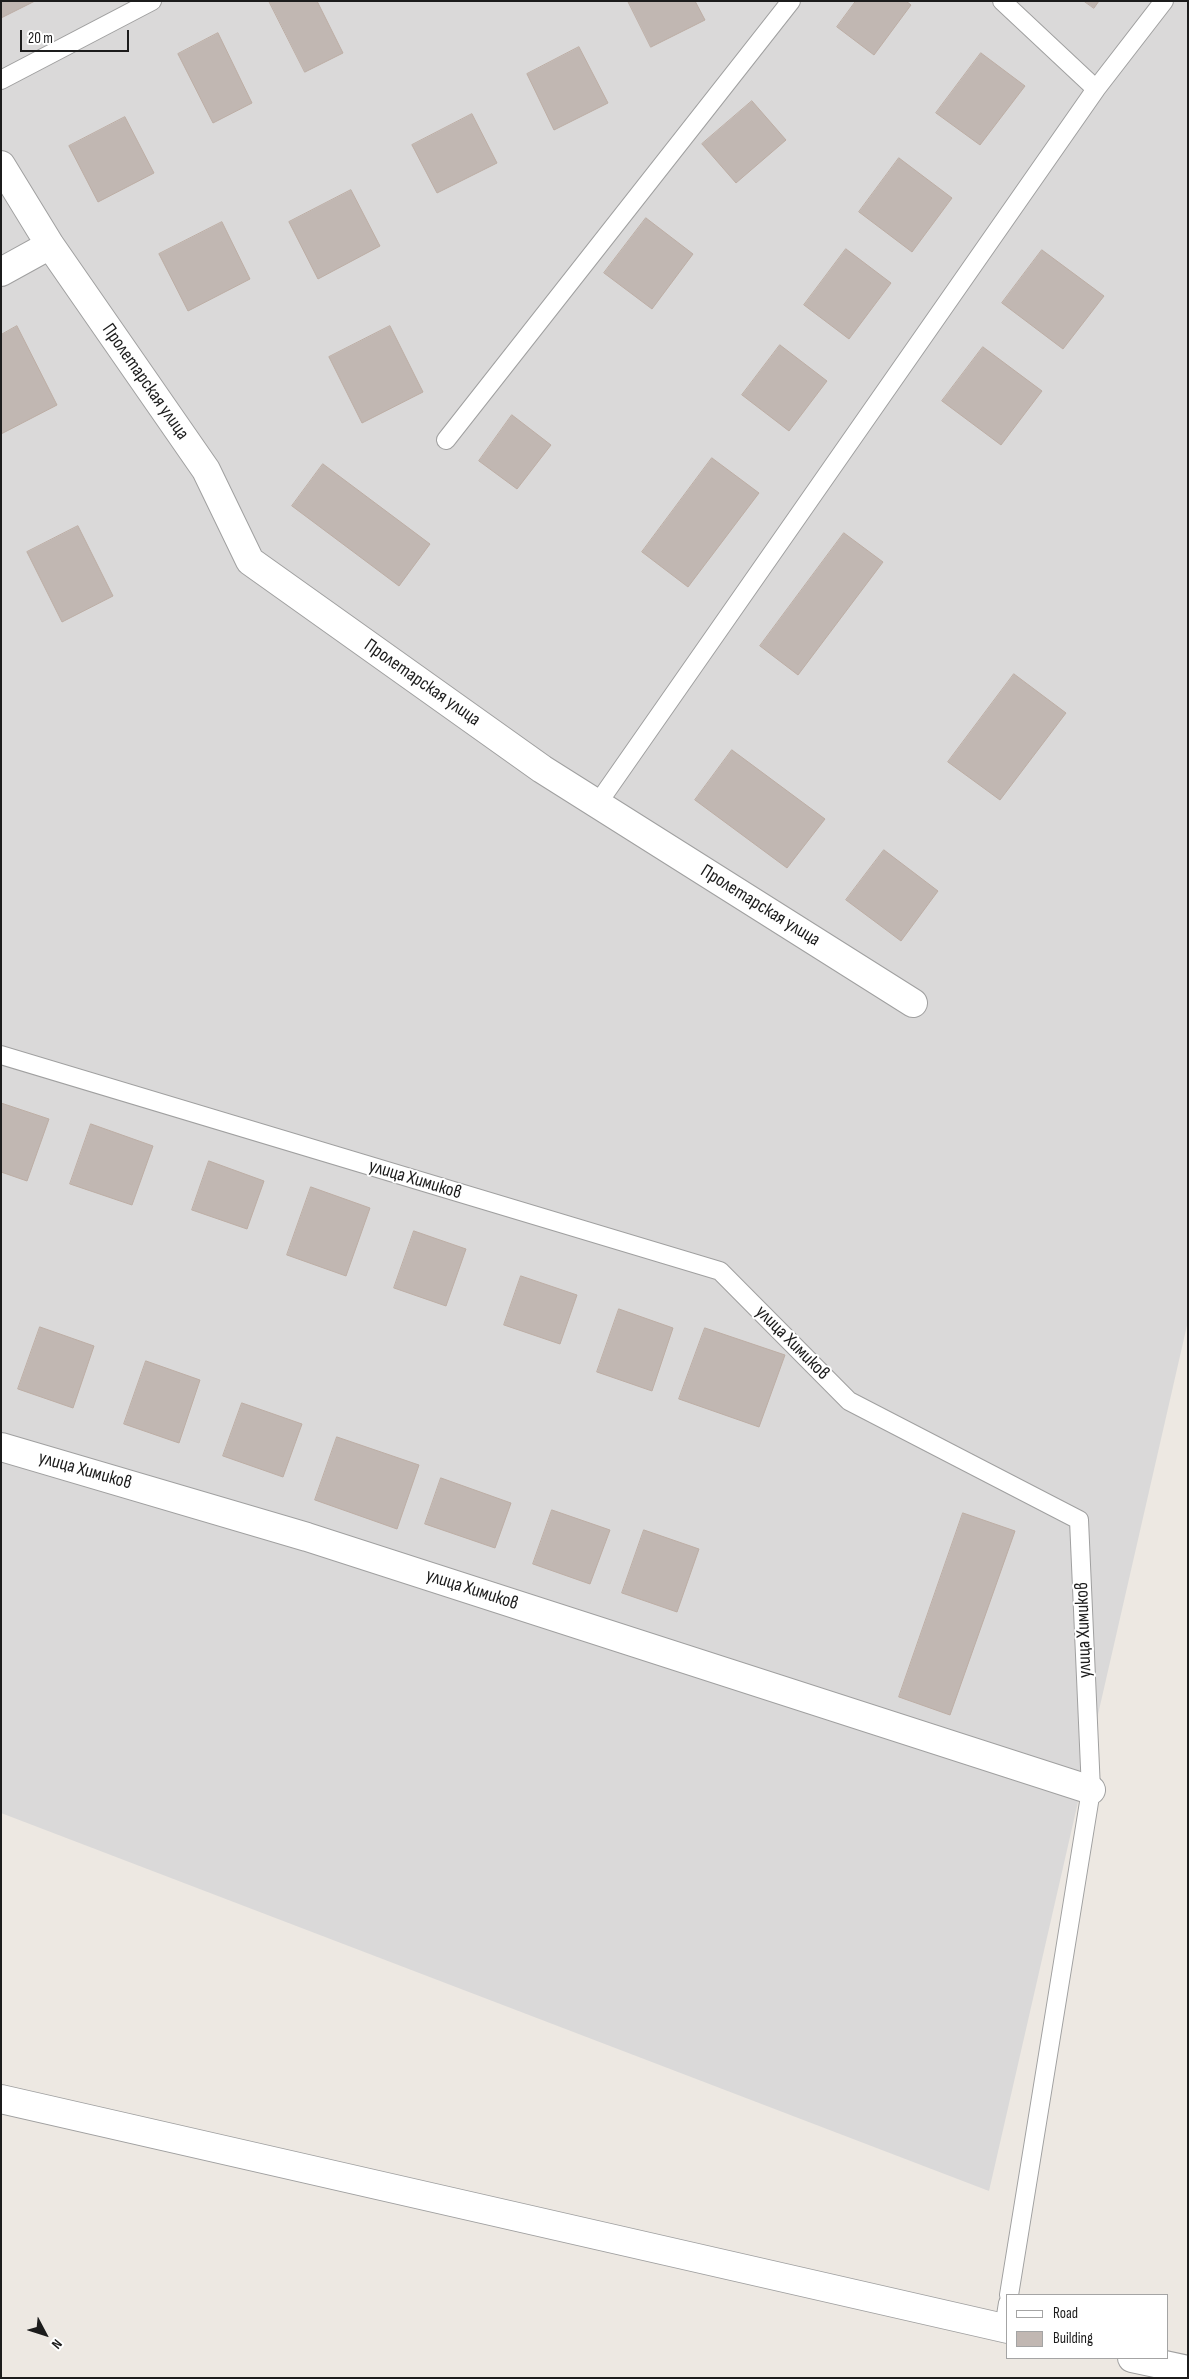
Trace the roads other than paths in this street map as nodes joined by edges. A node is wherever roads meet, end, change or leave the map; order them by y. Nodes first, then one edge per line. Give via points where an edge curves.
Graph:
1 (152, 1) edge
2 (791, 1) edge
3 (1002, 1) edge
4 (1164, 1) edge
5 (1, 80) edge
6 (1096, 89) junction
7 (1, 165) edge
8 (50, 245) junction
9 (1, 272) edge
10 (446, 440) dead end
11 (598, 803) junction
12 (913, 1003) dead end
13 (1, 1056) edge
14 (1, 1447) edge
15 (1091, 1790) junction
16 (1, 2098) edge
17 (1009, 2294) edge
18 (1006, 2320) edge
19 (1137, 2359) edge
20 (1188, 2370) edge

1 - 5 lane
2 - 10 lane
3 - 6 lane
4 - 6 lane
6 - 11 lane
7 - 8 street, Пролетарская улица
8 - 9 street
8 - 11 street, Пролетарская улица via 206,470 250,561 542,769
11 - 12 street, Пролетарская улица
13 - 15 lane, улица Химиков via 720,1271 849,1401 1079,1520
14 - 15 street, улица Химиков via 307,1537
15 - 17 lane
16 - 18 street
19 - 20 street

